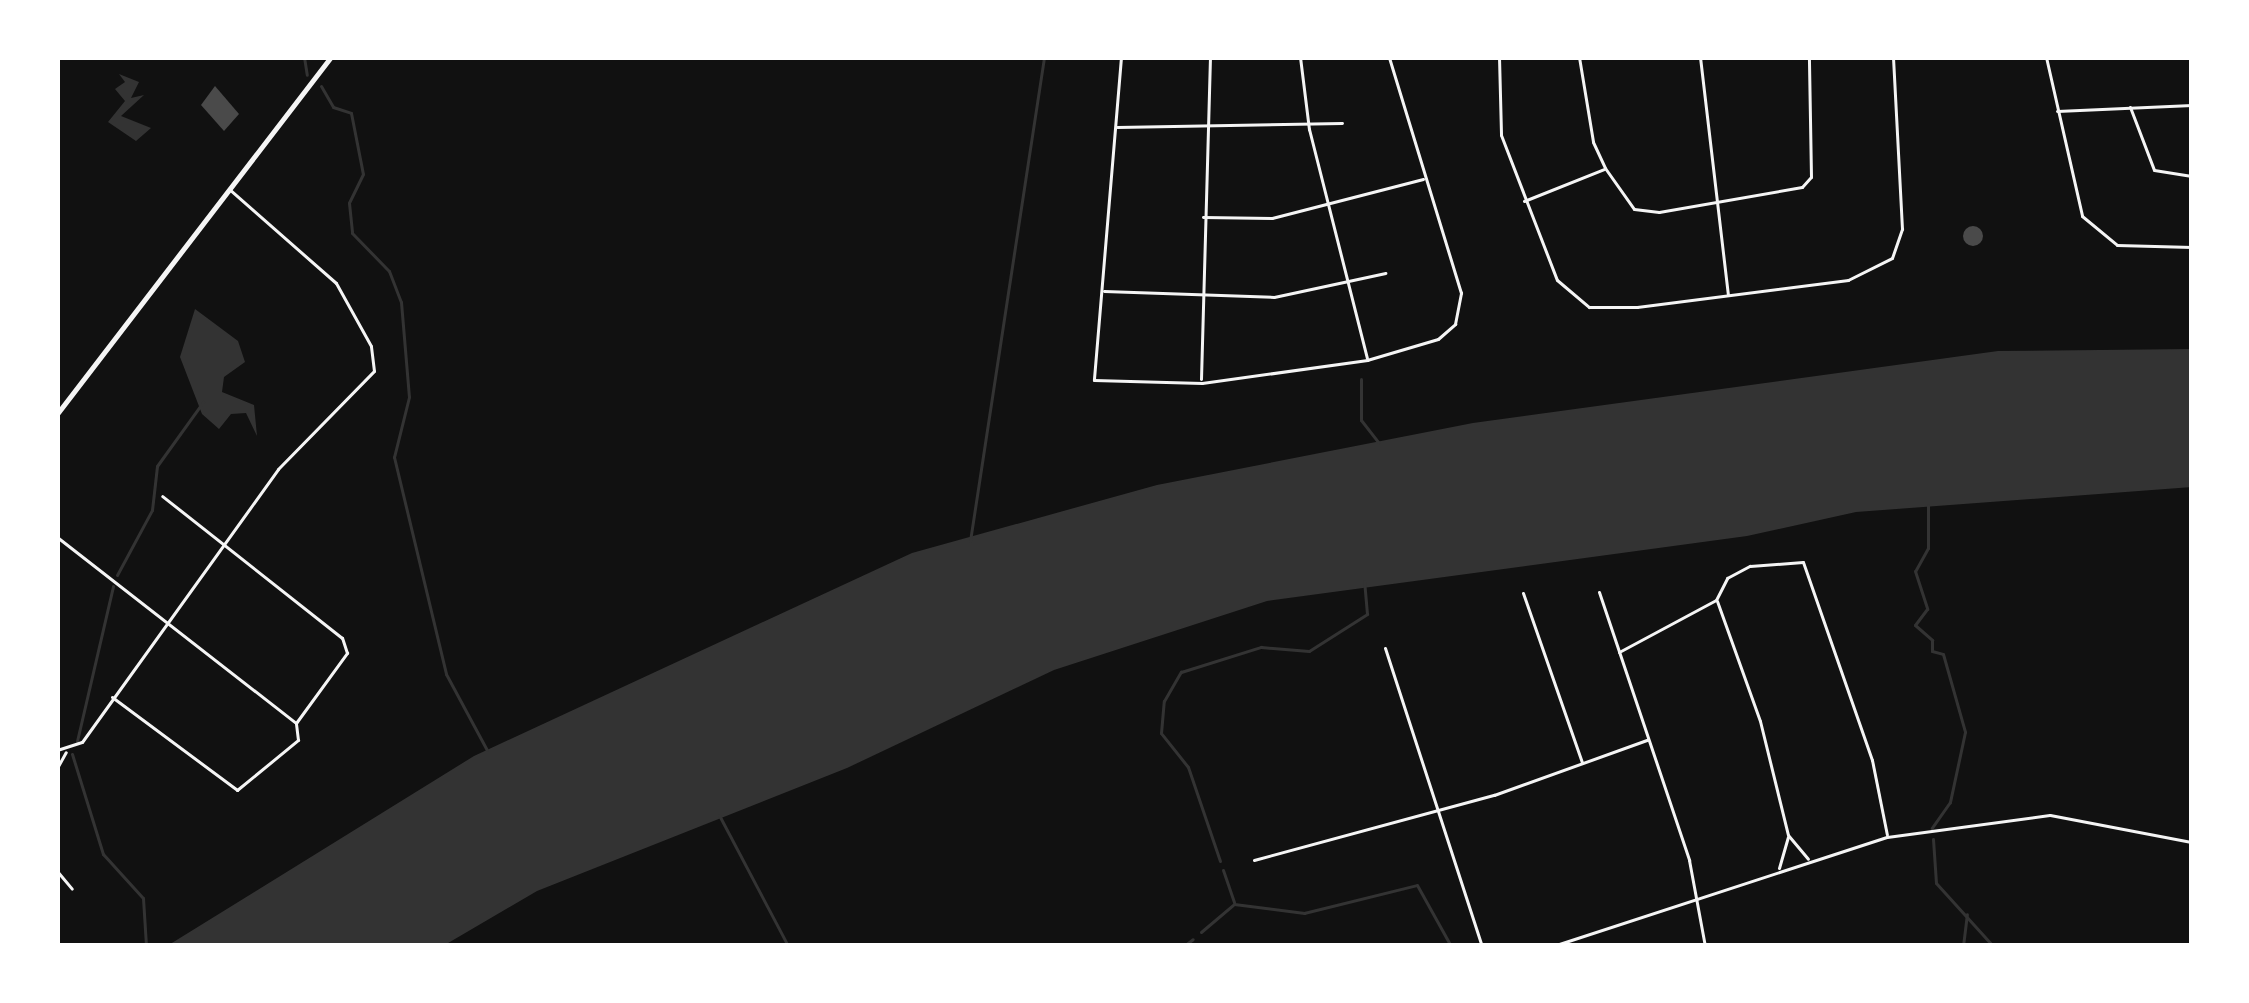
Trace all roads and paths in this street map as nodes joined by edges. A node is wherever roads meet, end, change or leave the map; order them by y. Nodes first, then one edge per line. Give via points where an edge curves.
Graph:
1 (331, 57) edge
2 (1121, 57) edge
3 (1210, 57) edge
4 (1300, 57) edge
5 (1389, 57) edge
6 (1499, 57) edge
7 (1579, 57) edge
8 (1700, 57) edge
9 (1809, 57) edge
10 (1893, 57) edge
11 (2046, 57) edge
12 (2192, 105) edge
13 (2129, 106) junction
14 (2057, 111) junction
15 (1342, 123) dead end
16 (1115, 127) junction
17 (1309, 129) junction
18 (1205, 131) junction
19 (1606, 168) junction
20 (2192, 176) edge
21 (1424, 179) junction
22 (229, 189) junction
23 (1524, 202) junction
24 (1715, 204) junction
25 (1330, 206) junction
26 (1200, 218) junction
27 (2192, 247) edge
28 (1385, 273) dead end
29 (1350, 285) junction
30 (1102, 291) junction
31 (1198, 296) junction
32 (1728, 296) junction
33 (1367, 360) junction
34 (1202, 382) junction
35 (57, 414) edge
36 (162, 496) dead end
37 (57, 537) edge
38 (222, 547) junction
39 (1523, 592) dead end
40 (1599, 592) dead end
41 (1716, 600) junction
42 (167, 619) junction
43 (1384, 648) dead end
44 (1619, 652) junction
45 (111, 696) junction
46 (296, 723) junction
47 (1647, 740) junction
48 (57, 750) edge
49 (67, 751) junction
50 (1582, 763) junction
51 (57, 768) edge
52 (1436, 812) junction
53 (1788, 835) junction
54 (1887, 837) junction
55 (2192, 842) edge
56 (1810, 859) junction
57 (1254, 860) dead end
58 (1778, 869) junction
59 (57, 871) edge
60 (72, 889) dead end
61 (1696, 894) junction
62 (1482, 946) edge
63 (1553, 946) edge
64 (1705, 946) edge

1 - 22 main road
2 - 16 street
3 - 18 street
4 - 17 street
5 - 21 street
6 - 23 street via 1501,135
7 - 19 street via 1593,142
8 - 24 street
9 - 24 street via 1811,177 1787,194
10 - 32 street via 1902,229 1892,257 1848,280
11 - 14 street
12 - 13 street
13 - 14 street
13 - 20 street via 2154,170
14 - 27 street via 2082,216 2096,235 2132,247
15 - 17 street
16 - 18 street
16 - 30 street
17 - 18 street
17 - 25 street
18 - 26 street
19 - 23 street
19 - 24 street via 1634,209
21 - 25 street
21 - 33 street via 1462,306 1438,340
22 - 35 main road
22 - 38 street via 336,283 375,366 362,392 278,469
23 - 32 street via 1556,280 1589,307
24 - 32 street
25 - 26 street via 1272,218
25 - 29 street
26 - 31 street
28 - 29 street
29 - 31 street via 1274,297
29 - 33 street
30 - 31 street
30 - 34 street via 1094,380
31 - 34 street
33 - 34 street
36 - 38 street
37 - 42 street
38 - 42 street
38 - 46 street via 345,642 347,653 319,701
39 - 50 street
40 - 44 street
41 - 44 street
41 - 53 street via 1760,721
41 - 54 street via 1727,578 1750,566 1803,562 1872,760
42 - 45 street
42 - 46 street
43 - 52 street
44 - 47 street
45 - 46 street via 234,790 298,740
45 - 49 street via 82,742
47 - 50 street
47 - 61 street
48 - 49 street
49 - 51 street
50 - 52 street
52 - 57 street
52 - 62 street
53 - 56 street
53 - 58 street
54 - 55 street via 2050,815
54 - 56 street
56 - 58 street
58 - 61 street
59 - 60 street
61 - 63 street
61 - 64 street

